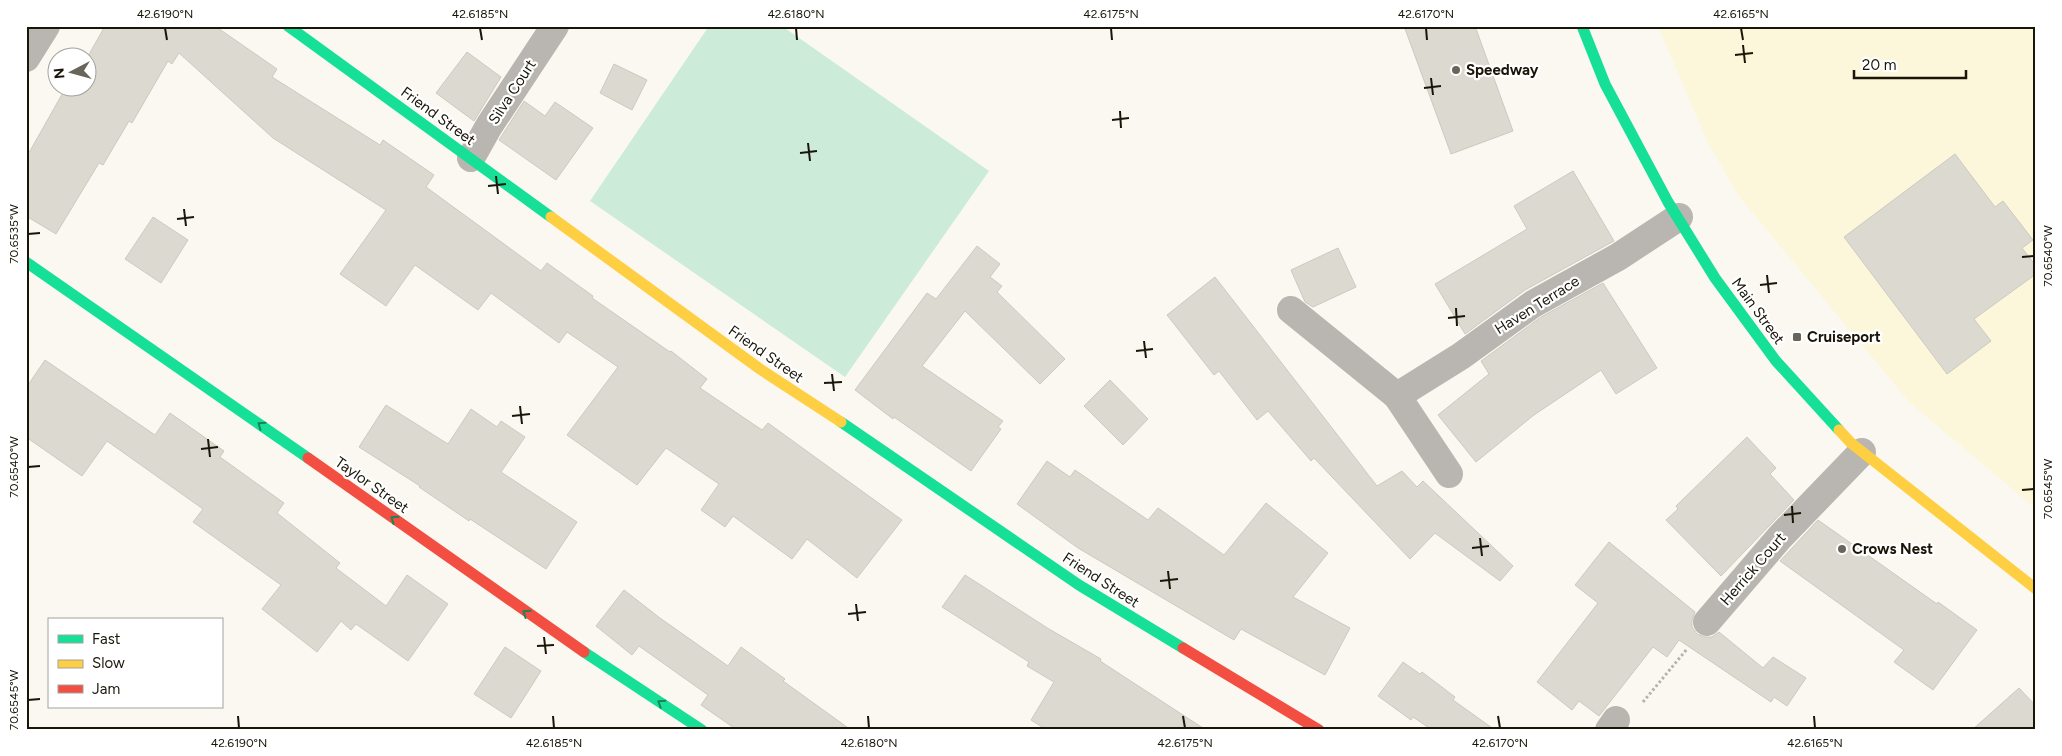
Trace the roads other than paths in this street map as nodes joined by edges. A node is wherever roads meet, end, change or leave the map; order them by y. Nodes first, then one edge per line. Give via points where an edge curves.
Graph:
1 (46, 26) edge
2 (288, 26) edge
3 (555, 26) edge
4 (1582, 26) edge
5 (26, 58) edge
6 (471, 158) junction
7 (1679, 217) junction
8 (26, 262) edge
9 (1291, 310) dead end
10 (1397, 396) junction
11 (1862, 452) junction
12 (1449, 474) dead end
13 (2036, 589) edge
14 (1707, 622) road end
15 (702, 730) edge
16 (1318, 730) edge

1 - 5 street
2 - 6 street, Friend Street
3 - 6 street, Silva Court
4 - 7 street, Main Street via 1605,84
6 - 16 street, Friend Street via 760,369 1079,585
7 - 10 street, Haven Terrace via 1618,257 1533,304 1461,356
7 - 11 street, Main Street via 1715,278 1776,362
15 -> 8 street, Taylor Street via 558,635
9 - 10 street
10 - 12 street
11 - 13 street, Main Street
11 - 14 street, Herrick Court via 1780,537

